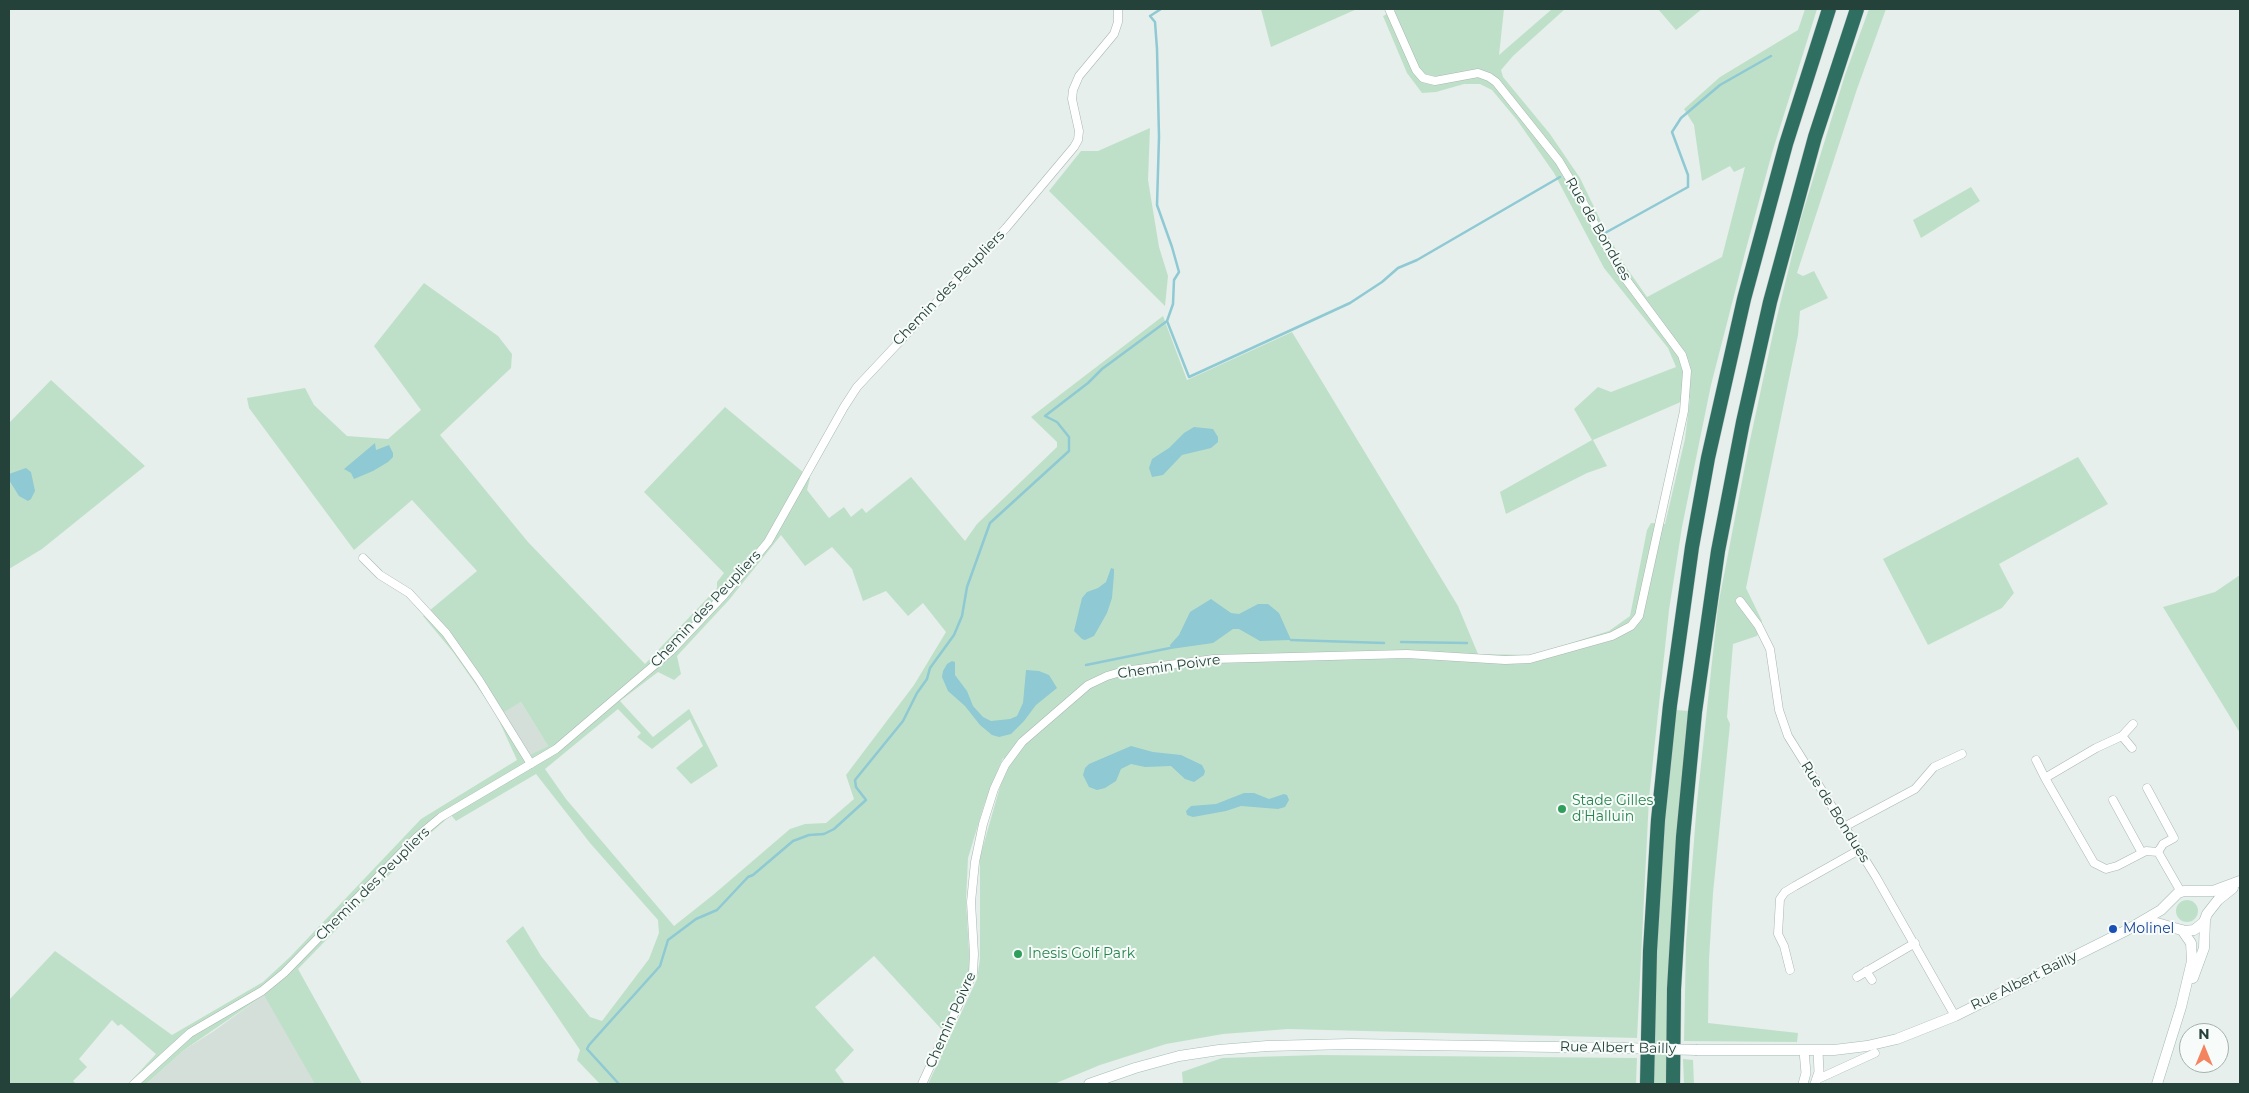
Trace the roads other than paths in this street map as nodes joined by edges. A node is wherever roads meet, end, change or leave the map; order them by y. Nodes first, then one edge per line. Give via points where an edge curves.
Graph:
1 (1118, 9) edge
2 (1389, 9) edge
3 (1829, 9) edge
4 (1857, 9) edge
5 (363, 558) dead end
6 (1740, 601) dead end
7 (1636, 622) joint
8 (2133, 724) dead end
9 (2122, 736) junction
10 (2132, 748) dead end
11 (1962, 754) dead end
12 (2036, 760) dead end
13 (531, 764) junction
14 (2045, 778) junction
15 (2147, 788) dead end
16 (2113, 800) dead end
17 (1844, 827) junction
18 (1859, 850) junction
19 (2158, 852) junction
20 (2142, 853) junction
21 (2240, 882) edge
22 (2186, 892) junction
23 (2169, 903) junction
24 (2206, 917) junction
25 (2179, 928) junction
26 (2127, 930) junction
27 (1915, 943) junction
28 (1790, 970) dead end
29 (1866, 971) junction
30 (1857, 977) dead end
31 (1872, 980) dead end
32 (2181, 1007) junction
33 (1955, 1016) junction
34 (1804, 1051) junction
35 (1818, 1051) junction
36 (1875, 1053) dead end
37 (1817, 1082) edge
38 (134, 1084) edge
39 (922, 1084) edge
40 (1089, 1084) edge
41 (1647, 1084) edge
42 (1673, 1084) edge
43 (1803, 1084) edge
44 (2157, 1084) edge

1 - 13 street, Chemin des Peupliers via 1114,34 1074,85 1072,99 1079,131 1074,147 1006,228 857,387 768,542 671,651 556,749
2 - 7 street, Rue de Bondues via 1416,70 1423,78 1435,81 1478,73 1490,76 1496,82 1558,161 1619,270 1682,355 1687,371 1684,411 1643,605
3 - 41 highway via 1786,144 1748,281 1708,458 1694,538 1675,660 1659,812 1650,952
4 - 42 highway via 1815,137 1770,302 1718,551 1683,837 1674,979
5 - 13 street via 380,575 409,593 446,633
6 - 17 street, Rue de Bondues via 1770,648 1779,710 1788,736
7 - 39 street, Chemin Poivre via 1612,636 1547,656 1520,660 1407,654 1214,659 1124,671 1088,685 1058,708 1018,747 994,789 974,862 972,978
8 - 9 street
9 - 10 street
9 - 14 street
11 - 17 street via 1934,767 1915,789
12 - 14 street
13 - 38 street, Chemin des Peupliers via 441,817 417,837 284,973 262,991 190,1033
14 - 20 street via 2094,863 2112,868
15 - 19 street via 2174,838 2162,844
16 - 20 street
17 - 18 street, Rue de Bondues
18 - 27 street, Rue de Bondues
18 - 28 street via 1785,892 1780,899 1778,934
19 - 20 street
19 - 22 street
21 - 22 main road via 2213,891
21 - 24 main road via 2218,900
22 - 23 main road
22 - 24 main road via 2204,899
23 - 25 main road via 2168,916
23 - 26 main road
24 - 25 main road via 2197,928
24 - 32 main road via 2202,955
25 - 26 main road via 2152,923
25 - 32 main road via 2191,943 2192,955
26 - 33 main road, Rue Albert Bailly
27 - 29 street
27 - 33 street, Rue de Bondues
29 - 30 street
29 - 31 street
32 - 44 main road
33 - 35 main road, Rue Albert Bailly via 1890,1041
34 - 35 main road, Rue Albert Bailly
34 - 40 main road, Rue Albert Bailly, bridge via 1350,1044 1267,1046 1179,1056
34 - 43 street via 1806,1073
35 - 37 street
36 - 37 street

